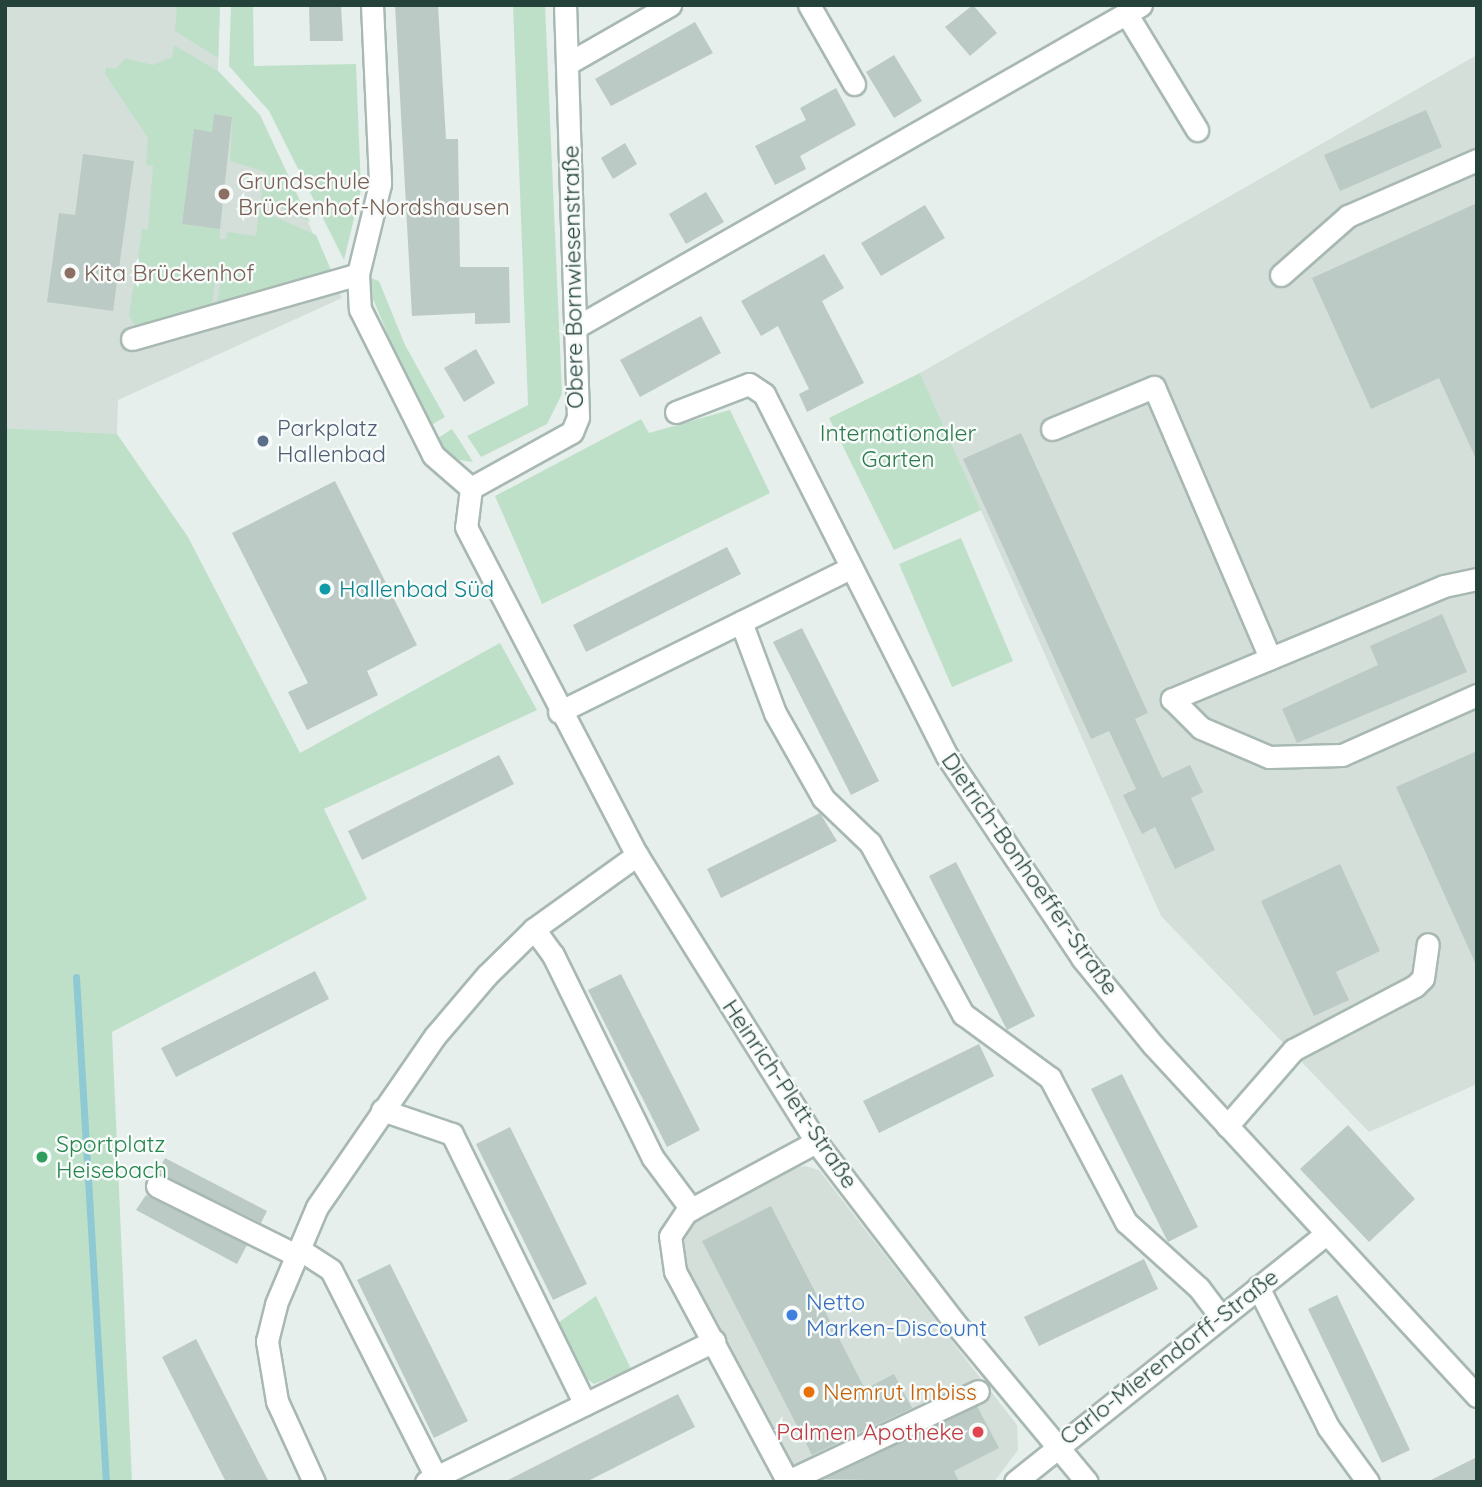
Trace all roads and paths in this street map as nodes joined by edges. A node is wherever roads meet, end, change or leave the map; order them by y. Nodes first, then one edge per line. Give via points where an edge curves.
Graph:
1 (372, 5) edge
2 (565, 5) edge
3 (670, 5) edge
4 (809, 5) edge
5 (1133, 9) edge
6 (568, 64) junction
7 (854, 84) dead end
8 (1197, 130) dead end
9 (1477, 160) edge
10 (358, 274) junction
11 (1280, 275) dead end
12 (578, 326) junction
13 (132, 339) dead end
14 (676, 412) dead end
15 (1052, 429) dead end
16 (471, 488) junction
17 (851, 568) junction
18 (1477, 579) edge
19 (741, 622) junction
20 (1270, 658) junction
21 (1477, 695) edge
22 (559, 712) junction
23 (636, 855) junction
24 (534, 929) junction
25 (1428, 944) dead end
26 (382, 1110) junction
27 (1227, 1126) junction
28 (817, 1142) junction
29 (157, 1186) dead end
30 (691, 1209) junction
31 (1324, 1234) junction
32 (298, 1252) junction
33 (1258, 1287) junction
34 (1222, 1317) junction
35 (714, 1341) junction
36 (978, 1391) dead end
37 (1477, 1396) edge
38 (585, 1404) junction
39 (1055, 1446) junction
40 (431, 1479) edge
41 (788, 1481) edge
42 (314, 1482) edge
43 (1015, 1482) edge
44 (1087, 1482) edge
45 (1368, 1482) edge

1 - 10 street via 380,184
2 - 6 street, Obere Bornwiesenstraße
3 - 6 street
4 - 7 street
5 - 8 street
5 - 12 street
6 - 12 street, Obere Bornwiesenstraße
9 - 11 street via 1348,216
10 - 13 street
10 - 16 street via 360,309 433,455
12 - 16 street, Obere Bornwiesenstraße via 578,417 572,432
14 - 17 street, Dietrich-Bonhoeffer-Straße via 748,384 764,394
15 - 20 street via 1154,387
16 - 22 street, Heinrich-Plett-Straße via 466,527
17 - 19 street
17 - 27 street, Dietrich-Bonhoeffer-Straße via 947,757 1005,846 1082,958
18 - 20 street via 1444,586
19 - 22 street
19 - 34 street via 775,713 823,798 870,844 963,1014 1050,1078 1126,1222 1199,1288
20 - 21 street via 1172,699 1201,728 1269,757 1342,755
22 - 23 street, Heinrich-Plett-Straße
23 - 24 street
23 - 28 street, Heinrich-Plett-Straße
24 - 26 street via 443,1025
24 - 30 street via 552,955 653,1158
25 - 27 street via 1423,978 1415,986 1293,1050
26 - 32 street via 317,1207
26 - 38 street via 452,1135
27 - 31 street, Dietrich-Bonhoeffer-Straße
28 - 30 street
28 - 39 street, Heinrich-Plett-Straße
29 - 32 street
30 - 35 street via 674,1224 669,1251
31 - 33 street, Carlo-Mierendorff-Straße
31 - 37 street, Dietrich-Bonhoeffer-Straße
32 - 40 street via 331,1270
32 - 42 street via 267,1341 278,1401
33 - 34 street, Carlo-Mierendorff-Straße
33 - 45 street via 1328,1427
34 - 39 street, Carlo-Mierendorff-Straße
35 - 38 street
35 - 41 street
36 - 41 street
38 - 40 street
39 - 43 street, Carlo-Mierendorff-Straße
39 - 44 street, Heinrich-Plett-Straße

